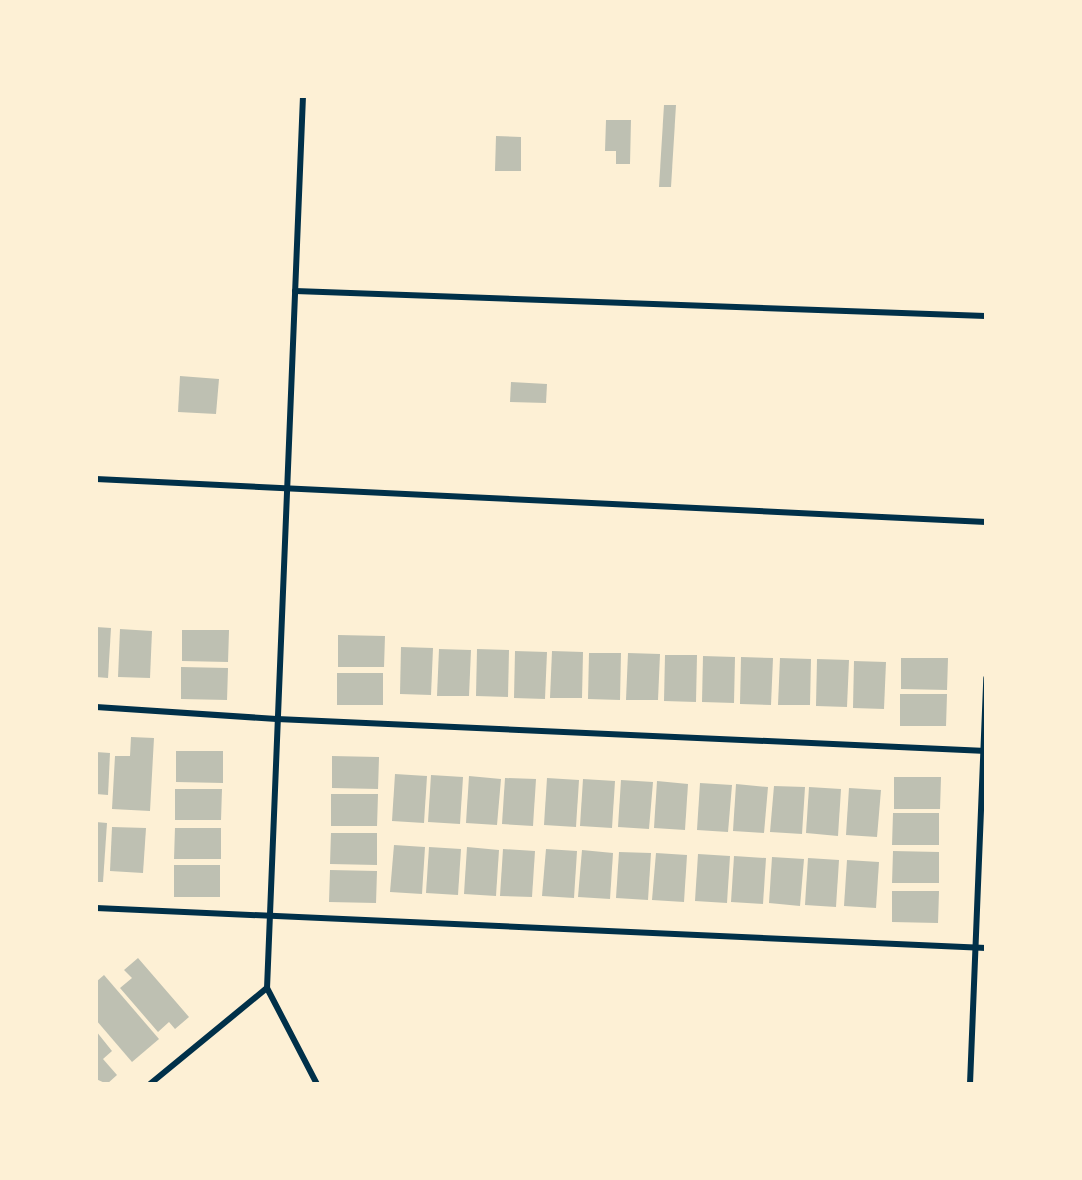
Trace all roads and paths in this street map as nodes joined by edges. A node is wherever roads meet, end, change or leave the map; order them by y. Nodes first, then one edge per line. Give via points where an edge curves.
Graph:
1 (303, 96) edge
2 (295, 291) junction
3 (986, 316) edge
4 (96, 479) edge
5 (286, 488) junction
6 (986, 522) edge
7 (986, 678) edge
8 (96, 707) edge
9 (277, 719) junction
10 (985, 750) edge
11 (96, 908) edge
12 (270, 915) junction
13 (974, 947) junction
14 (986, 948) edge
15 (267, 988) junction
16 (150, 1084) edge
17 (317, 1084) edge
18 (970, 1084) edge

1 - 2 street
2 - 3 street
2 - 5 street
4 - 5 street
5 - 6 street
5 - 9 street
7 - 10 street
8 - 9 street
9 - 10 street
9 - 12 street
10 - 13 street
11 - 12 street
12 - 13 street
12 - 15 street
13 - 14 street
13 - 18 street
15 - 16 street
15 - 17 street

